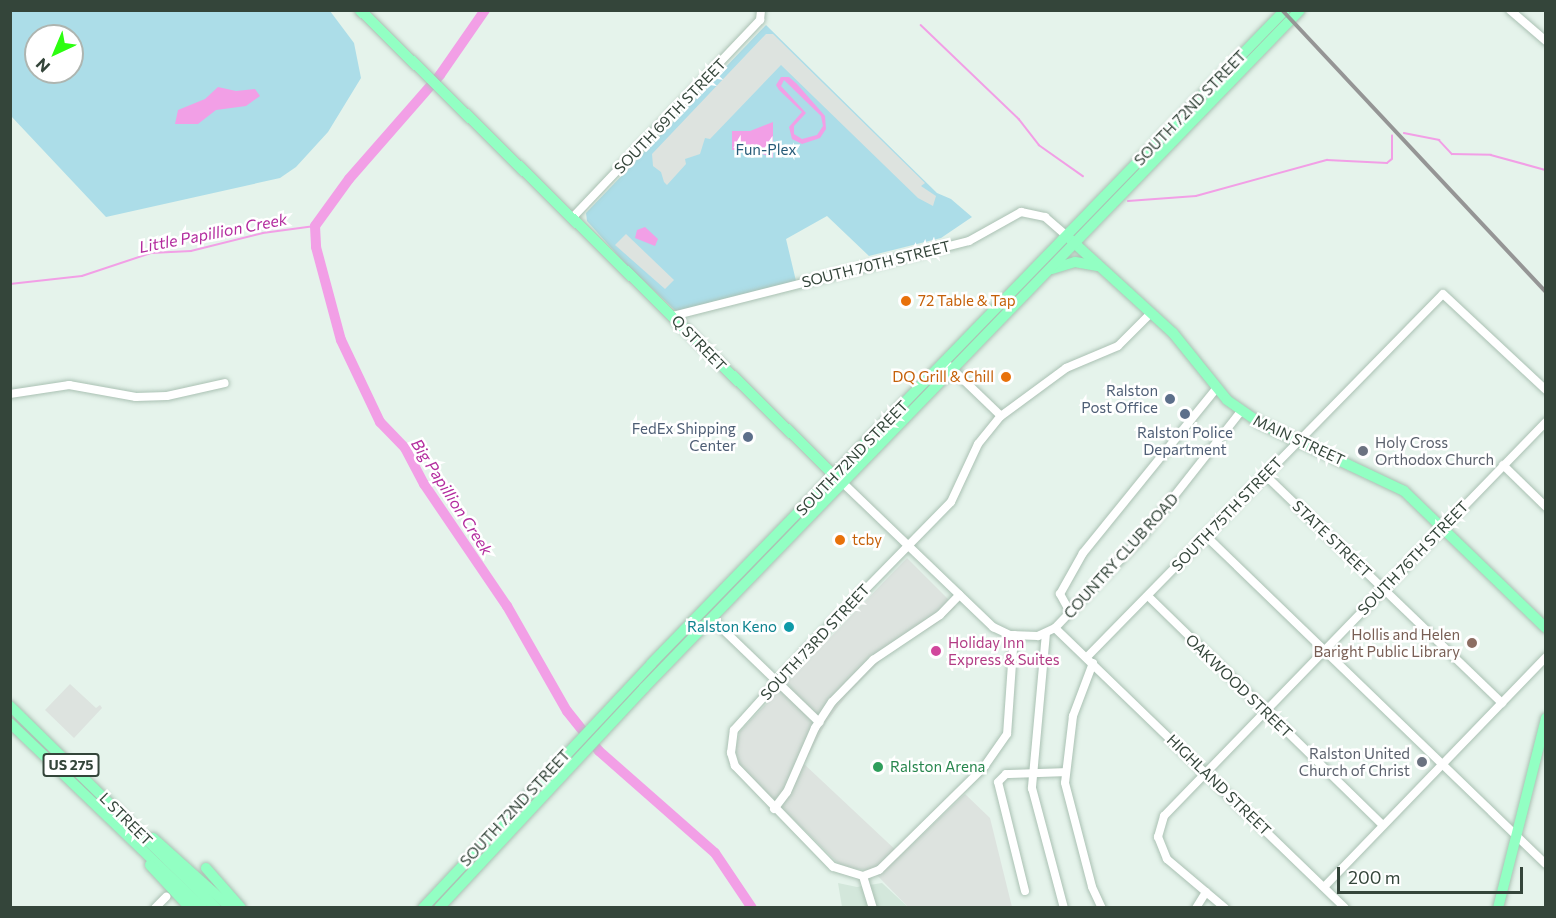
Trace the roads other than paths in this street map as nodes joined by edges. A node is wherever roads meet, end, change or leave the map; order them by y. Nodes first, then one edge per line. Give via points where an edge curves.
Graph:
1 (360, 10) edge
2 (1285, 10) edge
3 (1300, 10) edge
4 (1510, 10) edge
5 (762, 12) edge
6 (1545, 41) edge
7 (573, 218) junction
8 (1066, 235) junction
9 (1075, 243) junction
10 (1098, 266) junction
11 (1049, 270) junction
12 (1151, 313) junction
13 (673, 316) junction
14 (949, 366) junction
15 (225, 383) dead end
16 (1216, 389) junction
17 (1545, 390) edge
18 (10, 394) edge
19 (1241, 411) junction
20 (1001, 416) junction
21 (1545, 422) edge
22 (1298, 440) junction
23 (1503, 465) junction
24 (1265, 475) junction
25 (835, 476) junction
26 (844, 484) junction
27 (1545, 507) edge
28 (1443, 528) junction
29 (1206, 536) junction
30 (907, 546) junction
31 (742, 573) junction
32 (1384, 589) junction
33 (959, 595) junction
34 (1148, 596) junction
35 (1070, 612) junction
36 (712, 619) junction
37 (1055, 628) junction
38 (1545, 628) edge
39 (1046, 633) junction
40 (1014, 635) junction
41 (1324, 650) junction
42 (1545, 657) edge
43 (1090, 660) junction
44 (777, 682) junction
45 (1502, 703) junction
46 (10, 706) edge
47 (1265, 711) junction
48 (1545, 718) edge
49 (819, 722) junction
50 (10, 723) edge
51 (1542, 743) edge
52 (1442, 764) junction
53 (1032, 772) junction
54 (1065, 772) junction
55 (1206, 772) junction
56 (774, 809) junction
57 (132, 824) junction
58 (1383, 825) junction
59 (123, 832) junction
60 (1514, 833) junction
61 (1545, 864) edge
62 (206, 868) dead end
63 (863, 876) junction
64 (1324, 887) junction
65 (1025, 891) dead end
66 (1206, 892) junction
67 (166, 897) dead end
68 (155, 908) edge
69 (190, 908) edge
70 (202, 908) edge
71 (216, 908) edge
72 (231, 908) edge
73 (242, 908) edge
74 (423, 908) edge
75 (439, 908) edge
76 (873, 908) edge
77 (1064, 908) edge
78 (1102, 908) edge
79 (1197, 908) edge
80 (1225, 908) edge
81 (1345, 908) edge
82 (1498, 908) edge

1 - 7 main road, Q STREET
2 - 8 main road, SOUTH 72ND STREET
3 - 9 main road, SOUTH 72ND STREET
4 - 6 street
5 - 7 street, SOUTH 69TH STREET via 753,28
7 - 13 main road, Q STREET
8 - 9 main road, MAIN STREET
8 - 13 street, SOUTH 70TH STREET via 1045,217 1021,212 969,241
8 - 14 main road, SOUTH 72ND STREET
9 - 10 main road, MAIN STREET
9 - 11 main road, SOUTH 72ND STREET
10 - 11 main road via 1075,262
10 - 12 main road, MAIN STREET
11 - 14 main road, SOUTH 72ND STREET
12 - 16 main road, MAIN STREET via 1181,342
12 - 20 street, SOUTH 73RD STREET via 1118,346 1066,368
13 - 25 main road, Q STREET
14 - 20 street
14 - 25 main road, SOUTH 72ND STREET
14 - 26 main road, SOUTH 72ND STREET
15 - 18 street via 167,396 136,397 69,385
16 - 19 main road, MAIN STREET
16 - 35 street via 1083,553 1060,594
17 - 22 street, SOUTH 75TH STREET via 1443,294
19 - 22 main road, MAIN STREET
19 - 35 street, COUNTRY CLUB ROAD via 1142,537
20 - 30 street, SOUTH 73RD STREET via 978,444 959,491
21 - 23 street, SOUTH 76TH STREET
22 - 24 street, SOUTH 75TH STREET
22 - 28 main road, MAIN STREET via 1396,486
23 - 27 street
23 - 28 street, SOUTH 76TH STREET
24 - 29 street, SOUTH 75TH STREET
24 - 32 street, STATE STREET
25 - 26 main road, Q STREET
25 - 31 main road, SOUTH 72ND STREET
26 - 30 street, Q STREET
26 - 36 main road, SOUTH 72ND STREET
28 - 32 street, SOUTH 76TH STREET
28 - 38 main road, MAIN STREET
29 - 34 street, SOUTH 75TH STREET
29 - 41 street
30 - 33 street, Q STREET
30 - 44 street, SOUTH 73RD STREET
31 - 36 main road
31 - 74 main road, SOUTH 72ND STREET via 605,712
32 - 41 street, SOUTH 76TH STREET
32 - 45 street, STATE STREET
33 - 40 street, Q STREET via 993,627
33 - 49 street via 940,615 873,660 832,702
34 - 43 street, SOUTH 75TH STREET
34 - 47 street, OAKWOOD STREET
35 - 37 street, COUNTRY CLUB ROAD
36 - 44 street
36 - 75 main road, SOUTH 72ND STREET
37 - 39 street, Q STREET
37 - 43 street, COUNTRY CLUB ROAD
39 - 40 street, Q STREET
39 - 53 street
40 - 63 street via 1007,734 1002,742 985,766 896,857
41 - 47 street, SOUTH 76TH STREET
41 - 52 street
42 - 45 street
43 - 54 street via 1073,716
43 - 55 street, HIGHLAND STREET
44 - 49 street
44 - 56 street, SOUTH 73RD STREET via 735,730 731,743 739,772
45 - 52 street
46 - 57 main road, L STREET / US 275
47 - 55 street, SOUTH 76TH STREET
47 - 58 street, OAKWOOD STREET
48 - 51 main road
49 - 56 street via 787,792
50 - 59 main road, L STREET / US 275
51 - 60 main road
52 - 58 street
52 - 60 street
53 - 54 street
53 - 65 street via 1006,774 998,782
53 - 77 street via 1034,801
54 - 78 street via 1072,814
55 - 64 street, HIGHLAND STREET
55 - 66 street, SOUTH 76TH STREET via 1164,816 1158,837 1167,859
56 - 63 street via 833,867
57 - 71 main road, L STREET / US 275
57 - 72 main road via 188,866
58 - 64 street
59 - 69 main road
59 - 70 main road, L STREET / US 275
60 - 61 street
60 - 82 main road
62 - 73 main road
63 - 76 street
64 - 81 street, HIGHLAND STREET
66 - 79 street
66 - 80 street, SOUTH 76TH STREET
67 - 68 street

